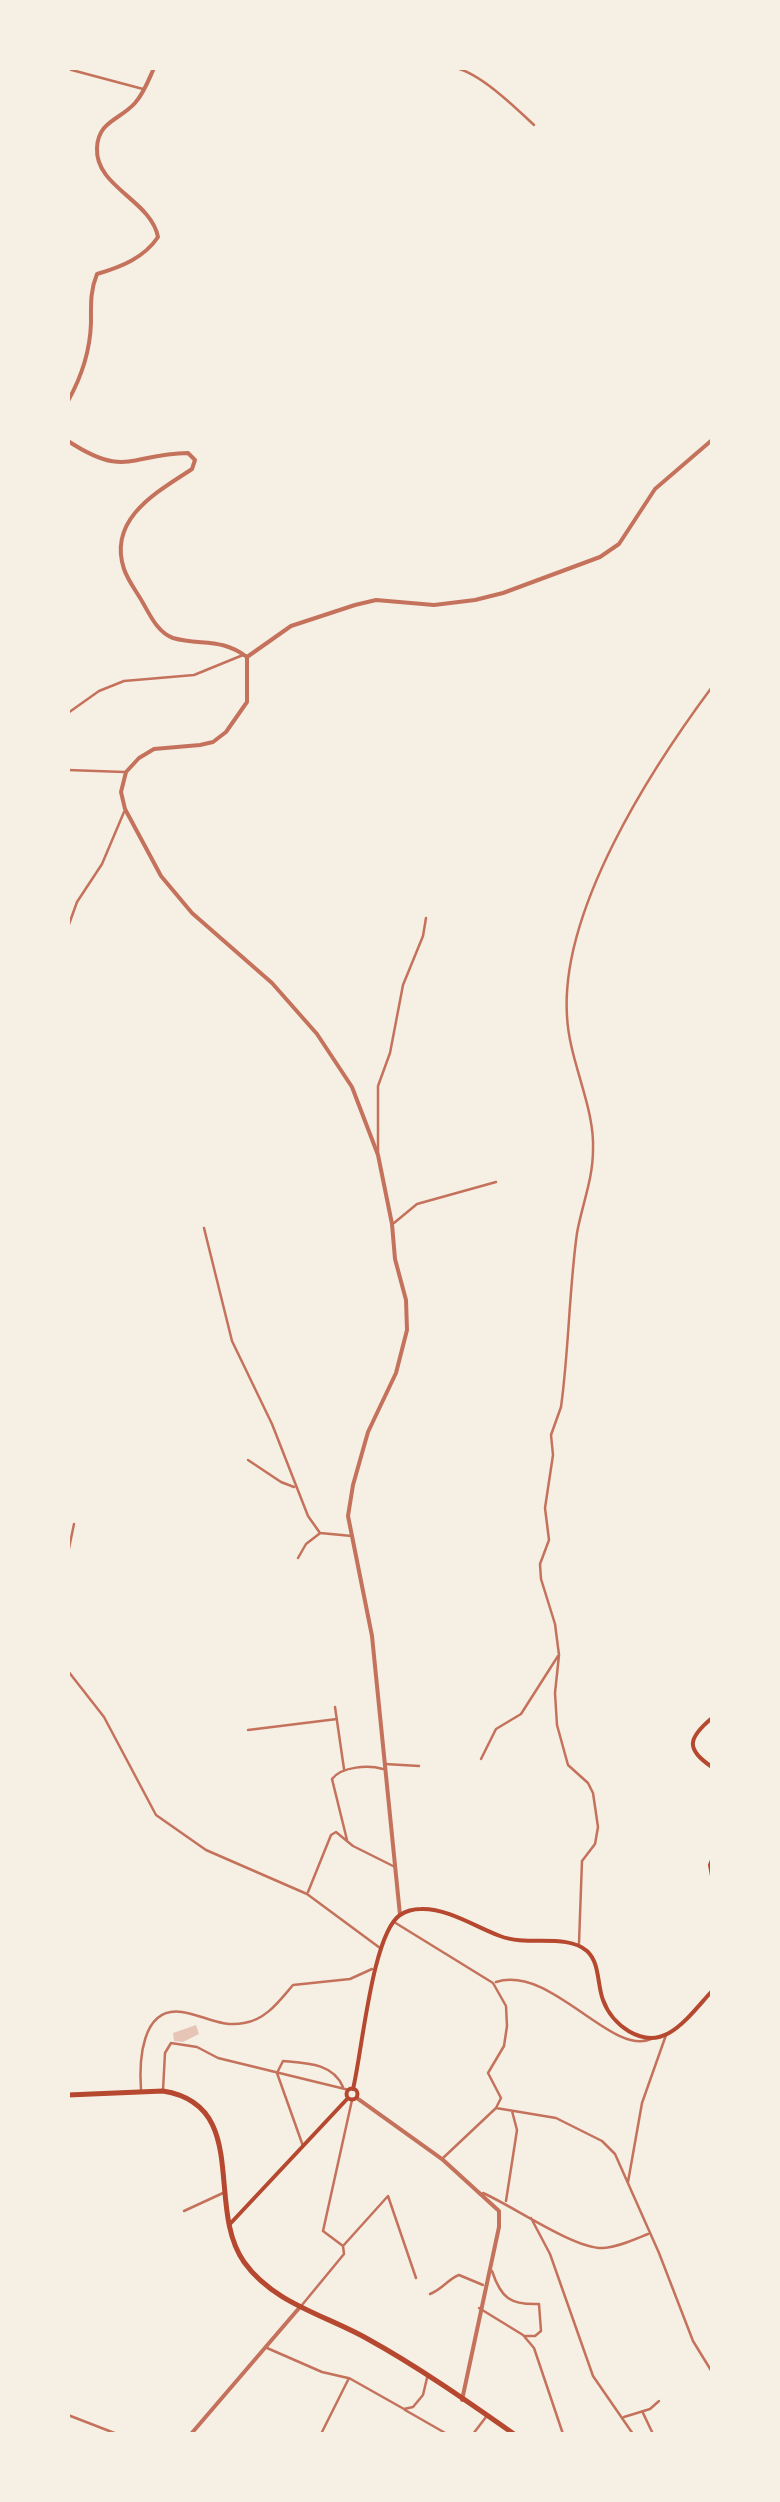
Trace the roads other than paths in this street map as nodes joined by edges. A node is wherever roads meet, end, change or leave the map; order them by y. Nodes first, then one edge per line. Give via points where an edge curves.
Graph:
1 (154, 68) edge
2 (456, 68) edge
3 (68, 69) edge
4 (144, 89) junction
5 (534, 125) dead end
6 (68, 401) edge
7 (712, 440) edge
8 (68, 441) edge
9 (245, 656) junction
10 (712, 687) edge
11 (68, 713) edge
12 (68, 770) edge
13 (126, 772) junction
14 (125, 810) junction
15 (426, 918) dead end
16 (68, 927) edge
17 (68, 1050) edge
18 (68, 1070) edge
19 (378, 1156) junction
20 (496, 1182) dead end
21 (392, 1224) junction
22 (204, 1228) dead end
23 (248, 1460) dead end
24 (295, 1487) junction
25 (74, 1524) dead end
26 (320, 1532) junction
27 (354, 1537) junction
28 (68, 1553) edge
29 (298, 1558) dead end
30 (559, 1655) junction
31 (68, 1671) edge
32 (335, 1706) dead end
33 (712, 1718) edge
34 (337, 1719) junction
35 (248, 1730) dead end
36 (481, 1760) dead end
37 (419, 1766) dead end
38 (383, 1767) junction
39 (712, 1767) edge
40 (344, 1770) junction
41 (348, 1841) junction
42 (712, 1860) edge
43 (395, 1868) junction
44 (712, 1876) edge
45 (307, 1894) junction
46 (400, 1914) junction
47 (393, 1921) junction
48 (579, 1944) junction
49 (381, 1948) junction
50 (376, 1968) junction
51 (493, 1983) junction
52 (712, 1991) edge
53 (666, 2035) junction
54 (652, 2038) junction
55 (277, 2073) junction
56 (348, 2089) junction
57 (163, 2091) junction
58 (141, 2092) junction
59 (68, 2094) edge
60 (352, 2098) junction
61 (496, 2108) junction
62 (512, 2112) junction
63 (303, 2146) junction
64 (442, 2159) junction
65 (628, 2184) junction
66 (224, 2192) junction
67 (483, 2193) junction
68 (506, 2203) junction
69 (184, 2211) dead end
70 (532, 2218) junction
71 (229, 2225) junction
72 (649, 2234) junction
73 (343, 2246) junction
74 (489, 2268) junction
75 (416, 2278) dead end
76 (484, 2286) junction
77 (430, 2294) dead end
78 (300, 2307) junction
79 (479, 2308) junction
80 (523, 2336) junction
81 (266, 2347) junction
82 (712, 2372) edge
83 (428, 2377) junction
84 (349, 2378) junction
85 (462, 2400) junction
86 (659, 2401) dead end
87 (404, 2409) junction
88 (642, 2412) junction
89 (68, 2415) edge
90 (487, 2416) junction
91 (623, 2417) junction
92 (117, 2434) edge
93 (191, 2434) edge
94 (321, 2434) edge
95 (447, 2434) edge
96 (473, 2434) edge
97 (514, 2434) edge
98 (563, 2434) edge
99 (633, 2434) edge
100 (654, 2434) edge

1 - 4 street
2 - 5 street
3 - 4 street
4 - 6 street via 104,126 98,160 158,237 122,267 98,274 89,304 88,353
7 - 9 street via 655,489 619,544 600,557 475,600 354,605 291,626
8 - 9 street via 114,463 173,453 195,460 132,515 124,570 162,631
9 - 11 street via 194,675 124,682
9 - 13 street via 247,702 226,732 213,742 154,749
10 - 30 street via 632,806 599,872 574,954 568,1033 594,1152 574,1258 561,1408 551,1435 549,1540 540,1564
12 - 13 street
13 - 14 street
14 - 16 street
14 - 19 street via 161,876 192,913 317,1034 352,1087
15 - 19 street via 378,1086
17 - 18 street
19 - 21 street
20 - 21 street via 417,1204
21 - 27 street via 407,1330 353,1485 348,1516
22 - 24 street via 232,1341
23 - 24 street
24 - 26 street
25 - 28 street
26 - 27 street
26 - 29 street
27 - 38 street via 372,1636
30 - 36 street via 521,1714 496,1729
30 - 48 street via 557,1725 568,1766 593,1793 598,1827 582,1861
31 - 45 street via 104,1717 156,1815 206,1850
32 - 34 street
33 - 39 main road via 692,1742
34 - 35 street
34 - 40 street
37 - 38 street
38 - 40 street
38 - 43 street
40 - 41 street via 332,1779
41 - 43 street
41 - 45 street via 331,1834
42 - 44 main road
43 - 46 street
45 - 49 street
46 - 47 main road
46 - 48 main road via 426,1909 515,1942
47 - 49 main road
47 - 51 street
48 - 54 main road via 594,1958 602,1998 617,2024
49 - 50 main road
50 - 56 main road
50 - 58 street via 350,1979 293,1985 249,2023 183,2012 158,2017 140,2062
51 - 54 street via 504,1979 557,1994 614,2032 635,2041
51 - 61 street via 506,2006 507,2026 488,2072 501,2098
52 - 53 main road
53 - 54 main road
53 - 65 street via 642,2103
55 - 56 street
55 - 56 street via 284,2060 326,2067
55 - 57 street via 171,2043
55 - 63 street
56 - 60 main road
56 - 60 main road via 358,2093
57 - 58 highway
57 - 66 highway via 191,2098 211,2119
58 - 59 highway
60 - 63 main road
60 - 64 street
60 - 73 street via 324,2231
61 - 62 street
61 - 64 street
62 - 65 street via 556,2118 602,2141
62 - 68 street via 516,2146
63 - 71 main road
64 - 67 street
65 - 72 street
66 - 69 street
66 - 71 highway
67 - 68 street
67 - 74 street via 499,2211
68 - 70 street
70 - 72 street via 542,2228 599,2248
70 - 91 street via 593,2376
71 - 78 highway via 251,2272
72 - 82 street via 692,2341
73 - 75 street via 388,2196
73 - 78 street via 344,2254
74 - 76 street
74 - 80 street via 505,2297 539,2304 541,2331
76 - 77 street via 460,2274
76 - 79 street
78 - 81 street
78 - 83 highway
79 - 80 street
79 - 85 street
80 - 98 street via 534,2348
81 - 84 street
81 - 93 street
83 - 85 highway
83 - 87 street via 423,2395
84 - 87 street
84 - 94 street
85 - 90 highway
86 - 88 street
87 - 95 street
88 - 91 street
88 - 100 street
89 - 92 street
90 - 96 street
90 - 97 highway
91 - 99 street

